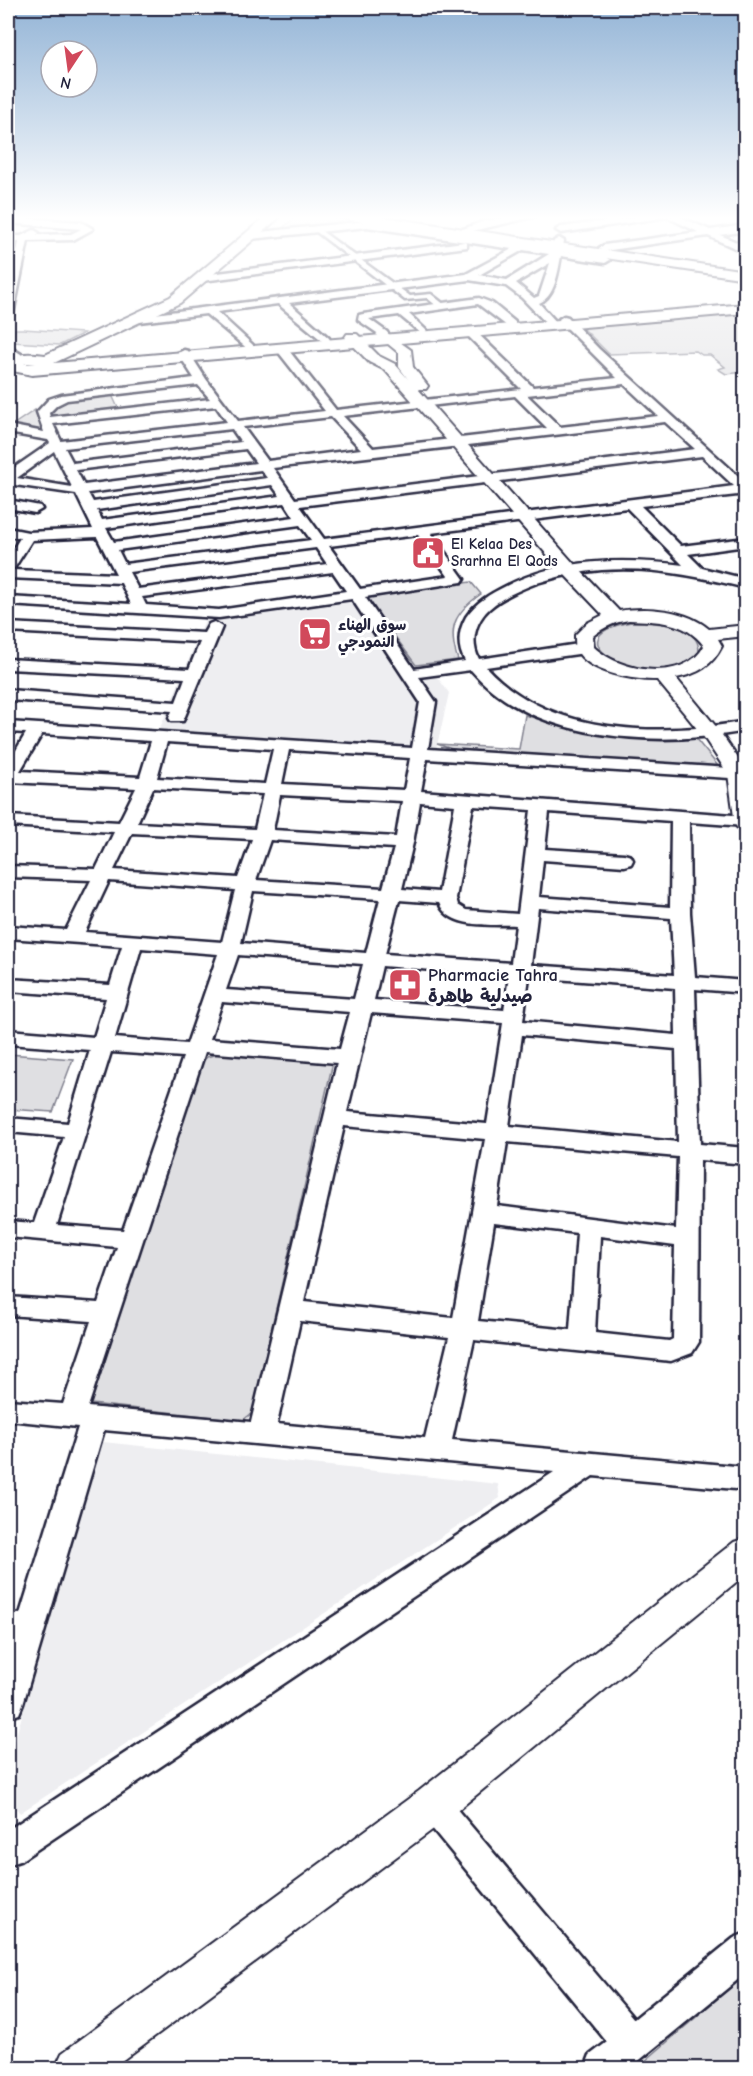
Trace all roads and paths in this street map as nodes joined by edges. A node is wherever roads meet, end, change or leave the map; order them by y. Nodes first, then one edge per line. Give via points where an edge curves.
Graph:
1 (151, 313) edge
2 (186, 313) edge
3 (211, 313) edge
4 (294, 313) edge
5 (388, 313) edge
6 (402, 313) edge
7 (450, 313) edge
8 (497, 313) edge
9 (547, 313) edge
10 (666, 313) edge
11 (139, 319) junction
12 (559, 322) junction
13 (511, 324) junction
14 (118, 328) junction
15 (469, 329) junction
16 (422, 331) junction
17 (387, 336) junction
18 (325, 339) junction
19 (354, 339) junction
20 (249, 347) junction
21 (282, 349) junction
22 (157, 355) junction
23 (186, 355) junction
24 (404, 362) junction
25 (24, 363) edge
26 (383, 364) junction
27 (627, 380) junction
28 (201, 381) junction
29 (122, 390) junction
30 (524, 392) junction
31 (219, 402) junction
32 (429, 402) junction
33 (136, 411) junction
34 (333, 413) junction
35 (668, 418) junction
36 (45, 421) junction
37 (234, 423) junction
38 (9, 430) edge
39 (556, 430) junction
40 (150, 434) junction
41 (474, 440) junction
42 (55, 441) junction
43 (456, 442) junction
44 (249, 445) junction
45 (370, 452) junction
46 (705, 452) junction
47 (164, 455) junction
48 (264, 465) junction
49 (68, 467) junction
50 (178, 476) junction
51 (506, 477) junction
52 (8, 479) edge
53 (489, 479) junction
54 (275, 481) junction
55 (80, 489) junction
56 (745, 490) edge
57 (182, 494) junction
58 (289, 501) junction
59 (630, 503) junction
60 (8, 504) edge
61 (89, 507) junction
62 (35, 509) dead end
63 (194, 512) junction
64 (541, 516) junction
65 (523, 517) junction
66 (303, 520) junction
67 (100, 529) junction
68 (421, 529) junction
69 (8, 532) edge
70 (208, 533) junction
71 (28, 536) junction
72 (319, 542) junction
73 (746, 542) edge
74 (109, 547) junction
75 (678, 552) junction
76 (8, 567) edge
77 (336, 567) junction
78 (586, 568) junction
79 (570, 570) junction
80 (698, 572) junction
81 (8, 574) edge
82 (123, 574) junction
83 (238, 582) junction
84 (746, 584) edge
85 (134, 594) junction
86 (356, 594) junction
87 (8, 601) edge
88 (255, 608) junction
89 (141, 609) junction
90 (219, 614) junction
91 (622, 616) junction
92 (8, 627) edge
93 (746, 630) edge
94 (707, 635) junction
95 (209, 638) junction
96 (585, 648) junction
97 (8, 664) edge
98 (474, 665) junction
99 (671, 673) junction
100 (195, 674) junction
101 (410, 674) junction
102 (8, 695) edge
103 (182, 707) junction
104 (8, 727) edge
105 (37, 729) junction
106 (728, 730) edge
107 (165, 737) junction
108 (282, 745) junction
109 (419, 754) junction
110 (743, 768) edge
111 (8, 776) edge
112 (148, 781) junction
113 (273, 788) junction
114 (412, 796) junction
115 (465, 799) junction
116 (541, 804) junction
117 (680, 816) junction
118 (8, 821) edge
119 (745, 822) edge
120 (124, 828) junction
121 (263, 833) junction
122 (404, 843) junction
123 (535, 854) junction
124 (624, 860) dead end
125 (8, 871) edge
126 (101, 875) junction
127 (245, 886) junction
128 (392, 895) junction
129 (447, 898) junction
130 (528, 911) junction
131 (680, 913) junction
132 (8, 932) edge
133 (73, 937) junction
134 (133, 941) junction
135 (230, 948) junction
136 (373, 960) junction
137 (519, 971) junction
138 (685, 983) junction
139 (8, 985) edge
140 (746, 987) edge
141 (119, 992) junction
142 (214, 995) junction
143 (362, 1005) junction
144 (512, 1022) junction
145 (8, 1037) edge
146 (687, 1043) junction
147 (103, 1044) junction
148 (196, 1048) junction
149 (349, 1057) junction
150 (336, 1118) junction
151 (8, 1125) edge
152 (77, 1131) junction
153 (496, 1134) junction
154 (689, 1149) junction
155 (746, 1156) edge
156 (484, 1213) junction
157 (590, 1227) junction
158 (8, 1229) edge
159 (43, 1232) junction
160 (689, 1239) junction
161 (132, 1240) junction
162 (8, 1306) edge
163 (290, 1310) junction
164 (107, 1313) junction
165 (464, 1328) junction
166 (582, 1342) junction
167 (8, 1410) edge
168 (83, 1417) junction
169 (261, 1434) junction
170 (436, 1450) junction
171 (589, 1464) junction
172 (746, 1479) edge
173 (746, 1553) edge
174 (20, 1627) edge
175 (8, 1704) edge
176 (433, 1806) junction
177 (8, 1849) edge
178 (746, 1950) edge
179 (632, 2044) junction
180 (77, 2068) edge
181 (603, 2068) edge

1 - 11 main road
2 - 11 street
3 - 20 street
4 - 18 street
5 - 17 street via 363,317
6 - 16 street
7 - 15 street
8 - 13 street
9 - 12 street
10 - 12 main road
11 - 14 main road
12 - 13 main road
12 - 15 main road
12 - 27 street
13 - 15 main road
14 - 22 main road via 109,335 114,352
14 - 25 main road via 73,348
15 - 16 main road
15 - 17 main road
15 - 30 street
16 - 17 main road
17 - 19 main road
17 - 24 street via 405,353
18 - 19 main road
18 - 20 main road
19 - 21 main road
19 - 26 street
20 - 23 main road
21 - 23 main road
21 - 34 street
22 - 23 main road
22 - 25 main road
23 - 25 main road
23 - 28 street
24 - 26 street
24 - 32 street
26 - 32 street
27 - 30 street
27 - 35 street
28 - 29 street
28 - 31 street
29 - 33 street
29 - 36 street via 58,399 43,412
30 - 32 street
30 - 39 street
31 - 33 street
31 - 37 street
32 - 34 street
32 - 41 street
32 - 43 street
33 - 36 street
33 - 40 street
34 - 37 street
34 - 45 street
35 - 39 street
35 - 46 street
36 - 42 street
37 - 40 street
37 - 44 street
38 - 42 street
39 - 41 street
40 - 42 street
40 - 47 street
41 - 43 street
41 - 51 street
42 - 49 street
42 - 52 street
43 - 45 street
43 - 53 street
44 - 47 street
44 - 48 street
45 - 48 street
46 - 51 street
46 - 56 street
47 - 49 street
47 - 50 street
48 - 50 street
48 - 54 street
49 - 55 street
50 - 55 street
51 - 53 street
51 - 64 street
52 - 55 street
53 - 58 street
53 - 65 street
54 - 57 street
54 - 58 street
55 - 61 street
56 - 59 street
57 - 61 street
57 - 63 street
58 - 63 street
58 - 66 street
59 - 64 street
59 - 75 street
60 - 62 street
61 - 67 street
63 - 67 street
63 - 70 street
64 - 65 street
64 - 78 street
65 - 68 street
65 - 79 street
66 - 70 street
66 - 72 street
67 - 71 street
67 - 74 street
68 - 72 street
68 - 86 street via 458,579
69 - 71 street
70 - 74 street
71 - 76 street
72 - 77 street
72 - 82 street
73 - 75 street
74 - 82 street
75 - 80 street
77 - 83 street
77 - 86 street
78 - 79 street
78 - 80 street via 642,566
78 - 91 street
79 - 91 street
79 - 98 street via 508,588 486,603 467,632 467,648
80 - 84 street
81 - 82 street
82 - 85 street
83 - 85 street
83 - 88 street
85 - 89 street
86 - 88 street
86 - 101 street
87 - 89 street
88 - 90 street
89 - 90 street
90 - 95 street
91 - 94 street via 675,618
91 - 96 street via 594,624 584,635
92 - 95 street
93 - 94 street
94 - 99 street via 713,646 710,657 699,666
95 - 100 street
96 - 98 street
96 - 99 street via 595,659 614,668
97 - 100 street
98 - 101 street
98 - 106 street via 499,690 540,712 593,727 652,735
99 - 106 street
100 - 103 street
101 - 109 street via 428,702
102 - 103 street
103 - 107 street
104 - 105 street
105 - 107 street
105 - 111 street
106 - 110 street
107 - 108 street
107 - 112 street
108 - 109 street
108 - 113 street
109 - 110 street
109 - 114 street
110 - 119 street
111 - 112 street
112 - 113 street
112 - 120 street
113 - 114 street
113 - 121 street
114 - 115 street
114 - 122 street
115 - 116 street
115 - 129 street
116 - 117 street
116 - 123 street
117 - 119 street
117 - 131 street
118 - 120 street
120 - 121 street
120 - 126 street
121 - 122 street
121 - 127 street
122 - 128 street
123 - 124 street
123 - 130 street
125 - 126 street
126 - 127 street
126 - 133 street
127 - 128 street
127 - 135 street
128 - 129 street
128 - 136 street
129 - 130 street via 452,911 464,916
130 - 131 street
130 - 137 street
131 - 138 street
132 - 133 street
133 - 134 street
134 - 135 street
134 - 141 street
135 - 136 street
135 - 142 street
136 - 137 street
136 - 143 street
137 - 138 street
137 - 144 street
138 - 140 street
138 - 146 street
139 - 141 street
141 - 147 street
142 - 143 street
142 - 148 street
143 - 144 street
143 - 149 street
144 - 146 street
144 - 153 street
145 - 147 street
146 - 154 street
147 - 148 street
147 - 152 street
148 - 149 street
148 - 161 street
149 - 150 street
150 - 153 street
150 - 163 street
151 - 152 street
152 - 159 street
153 - 154 street
153 - 156 street
154 - 155 street
154 - 160 street
156 - 157 street
156 - 165 street
157 - 160 street
157 - 166 street
158 - 159 street
159 - 161 street
160 - 166 street via 683,1346 671,1351
161 - 164 street
162 - 164 street
163 - 165 street
163 - 169 street
164 - 168 street
165 - 166 street
165 - 170 street
167 - 168 street
168 - 169 street
168 - 174 street
169 - 170 street
170 - 171 street
171 - 172 street
171 - 177 street
173 - 176 street
174 - 175 street
176 - 179 street
176 - 180 street
178 - 179 street
179 - 181 street

